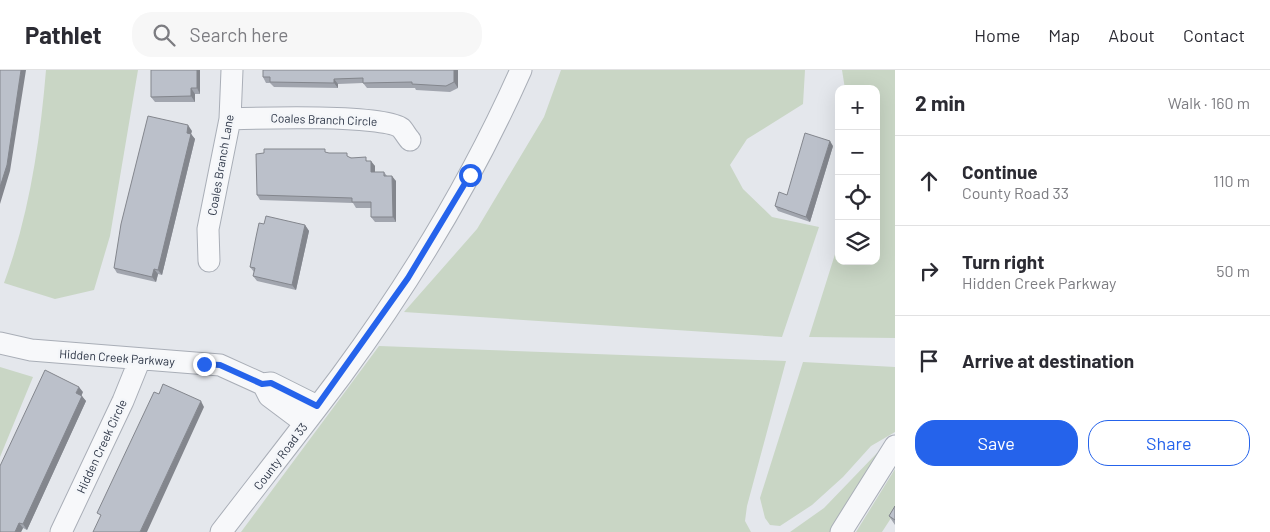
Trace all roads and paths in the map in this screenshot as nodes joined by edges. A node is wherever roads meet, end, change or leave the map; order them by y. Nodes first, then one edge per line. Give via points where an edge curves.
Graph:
1 (232, 70) edge
2 (521, 70) edge
3 (230, 119) junction
4 (410, 140) dead end
5 (209, 261) dead end
6 (0, 343) edge
7 (140, 359) junction
8 (311, 415) junction
9 (895, 446) edge
10 (61, 532) edge
11 (222, 532) edge
12 (840, 532) edge

1 - 3 street, Coales Branch Lane
2 - 8 street, County Road 33 via 470,175 438,230 374,328
3 - 4 street, Coales Branch Circle via 282,117 383,121 401,128
3 - 5 street, Coales Branch Lane via 211,206
6 - 7 street, Hidden Creek Parkway via 31,350
7 - 8 street, Hidden Creek Parkway via 220,365 262,384 269,396
7 - 10 street, Hidden Creek Circle
8 - 11 street, County Road 33
9 - 12 street

